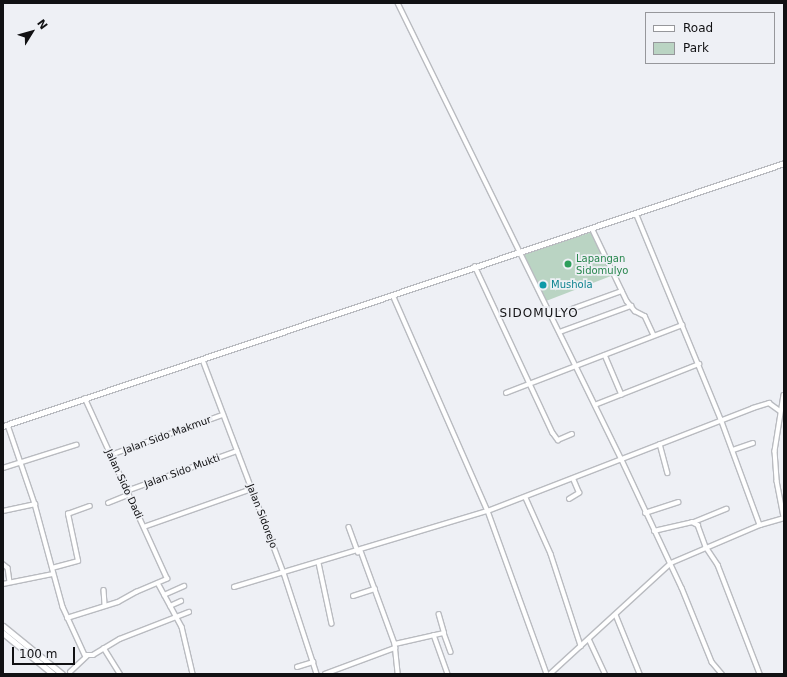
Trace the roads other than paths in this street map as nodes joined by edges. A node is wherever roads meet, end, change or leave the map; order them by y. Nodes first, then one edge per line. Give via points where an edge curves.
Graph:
1 (398, 3) edge
2 (784, 163) edge
3 (636, 213) junction
4 (592, 228) junction
5 (520, 252) junction
6 (475, 266) junction
7 (622, 291) junction
8 (393, 295) junction
9 (631, 306) junction
10 (553, 316) junction
11 (682, 325) junction
12 (560, 332) junction
13 (654, 335) junction
14 (605, 355) junction
15 (203, 360) junction
16 (699, 364) junction
17 (577, 366) junction
18 (529, 384) junction
19 (506, 393) dead end
20 (622, 395) junction
21 (784, 395) edge
22 (85, 399) junction
23 (595, 405) junction
24 (780, 411) junction
25 (223, 415) junction
26 (721, 419) junction
27 (5, 426) edge
28 (572, 434) dead end
29 (753, 443) dead end
30 (660, 444) junction
31 (76, 445) dead end
32 (733, 450) junction
33 (237, 451) junction
34 (111, 455) junction
35 (622, 460) junction
36 (21, 462) junction
37 (3, 468) edge
38 (668, 472) dead end
39 (573, 479) junction
40 (252, 489) junction
41 (128, 493) junction
42 (526, 498) junction
43 (569, 499) dead end
44 (678, 502) dead end
45 (108, 503) dead end
46 (34, 504) junction
47 (90, 506) dead end
48 (726, 509) dead end
49 (3, 511) edge
50 (488, 511) junction
51 (645, 513) junction
52 (784, 517) edge
53 (694, 522) junction
54 (760, 525) junction
55 (144, 526) junction
56 (349, 526) dead end
57 (654, 531) junction
58 (706, 547) junction
59 (359, 552) junction
60 (319, 563) junction
61 (671, 563) junction
62 (3, 564) edge
63 (52, 568) junction
64 (284, 573) junction
65 (53, 574) junction
66 (10, 582) junction
67 (3, 584) edge
68 (158, 584) junction
69 (184, 586) dead end
70 (234, 587) dead end
71 (375, 589) junction
72 (104, 590) dead end
73 (164, 595) junction
74 (353, 596) dead end
75 (181, 601) dead end
76 (105, 606) junction
77 (170, 606) junction
78 (189, 612) dead end
79 (439, 615) dead end
80 (616, 615) junction
81 (67, 618) junction
82 (176, 619) junction
83 (332, 624) dead end
84 (3, 626) edge
85 (3, 633) edge
86 (444, 633) junction
87 (434, 636) junction
88 (589, 639) junction
89 (395, 646) junction
90 (581, 646) junction
91 (104, 648) junction
92 (451, 652) dead end
93 (87, 656) junction
94 (313, 662) junction
95 (297, 667) dead end
96 (70, 672) dead end
97 (53, 674) edge
98 (62, 674) edge
99 (120, 674) edge
100 (193, 674) edge
101 (318, 674) edge
102 (325, 674) edge
103 (398, 674) edge
104 (448, 674) edge
105 (549, 674) edge
106 (605, 674) edge
107 (640, 674) edge
108 (722, 674) edge
109 (760, 674) edge

1 - 5 street
2 - 3 main road
3 - 4 main road
3 - 11 street
4 - 5 main road
4 - 7 street
5 - 6 main road
5 - 10 street
6 - 8 main road
6 - 18 street
7 - 9 street
7 - 10 street
8 - 15 main road
8 - 50 street
9 - 12 street
9 - 13 street via 645,316
10 - 12 street
11 - 13 street
11 - 16 street
12 - 17 street
13 - 14 street
14 - 17 street
14 - 20 street
15 - 22 main road
15 - 25 street, Jalan Sidorejo
16 - 20 street
16 - 26 street
17 - 18 street
17 - 23 street
18 - 19 street
18 - 28 street via 557,440
20 - 23 street
21 - 24 street
22 - 27 main road
22 - 34 street, Jalan Sido Dadi
23 - 35 street
24 - 26 street via 769,403
24 - 52 street via 775,462
25 - 33 street, Jalan Sidorejo
25 - 34 street, Jalan Sido Makmur
26 - 30 street
26 - 32 street
27 - 36 street
29 - 32 street
30 - 35 street
30 - 38 street
31 - 36 street
32 - 54 street
33 - 40 street, Jalan Sidorejo
33 - 41 street, Jalan Sido Mukti
34 - 41 street, Jalan Sido Dadi
35 - 39 street
35 - 51 street
36 - 37 street
36 - 46 street
39 - 42 street
39 - 43 street via 579,493
40 - 55 street
40 - 64 street, Jalan Sidorejo
41 - 45 street, Jalan Sido Mukti
41 - 55 street, Jalan Sido Dadi
42 - 50 street
42 - 90 street via 551,554
44 - 51 street
46 - 49 street
46 - 63 street
47 - 63 street via 68,514 78,561
48 - 53 street
50 - 59 street
50 - 105 street
51 - 57 street
52 - 54 street
53 - 57 street
53 - 58 street
54 - 58 street
55 - 68 street, Jalan Sido Dadi via 167,581
56 - 59 street
57 - 61 street
58 - 61 street
58 - 109 street via 718,565
59 - 60 street
59 - 71 street
60 - 64 street
60 - 83 street
61 - 80 street
61 - 108 street via 712,662
62 - 66 street via 8,568
63 - 65 street
64 - 70 street
64 - 94 street, Jalan Sidorejo
65 - 66 street
65 - 81 street
66 - 67 street
68 - 73 street
68 - 76 street
69 - 73 street
71 - 74 street
71 - 89 street
72 - 76 street
73 - 77 street
75 - 77 street
76 - 81 street
77 - 82 street
78 - 82 street
79 - 86 street
80 - 88 street
80 - 107 street
81 - 93 street via 78,644
82 - 91 street via 120,639
82 - 100 street via 183,632
84 - 98 main road
85 - 97 main road
86 - 87 street
86 - 92 street
87 - 89 street
87 - 104 street
88 - 90 street
88 - 106 street
89 - 102 street
89 - 103 street
90 - 105 street
91 - 93 street
91 - 99 street
93 - 96 street
94 - 95 street
94 - 101 street, Jalan Sidorejo

